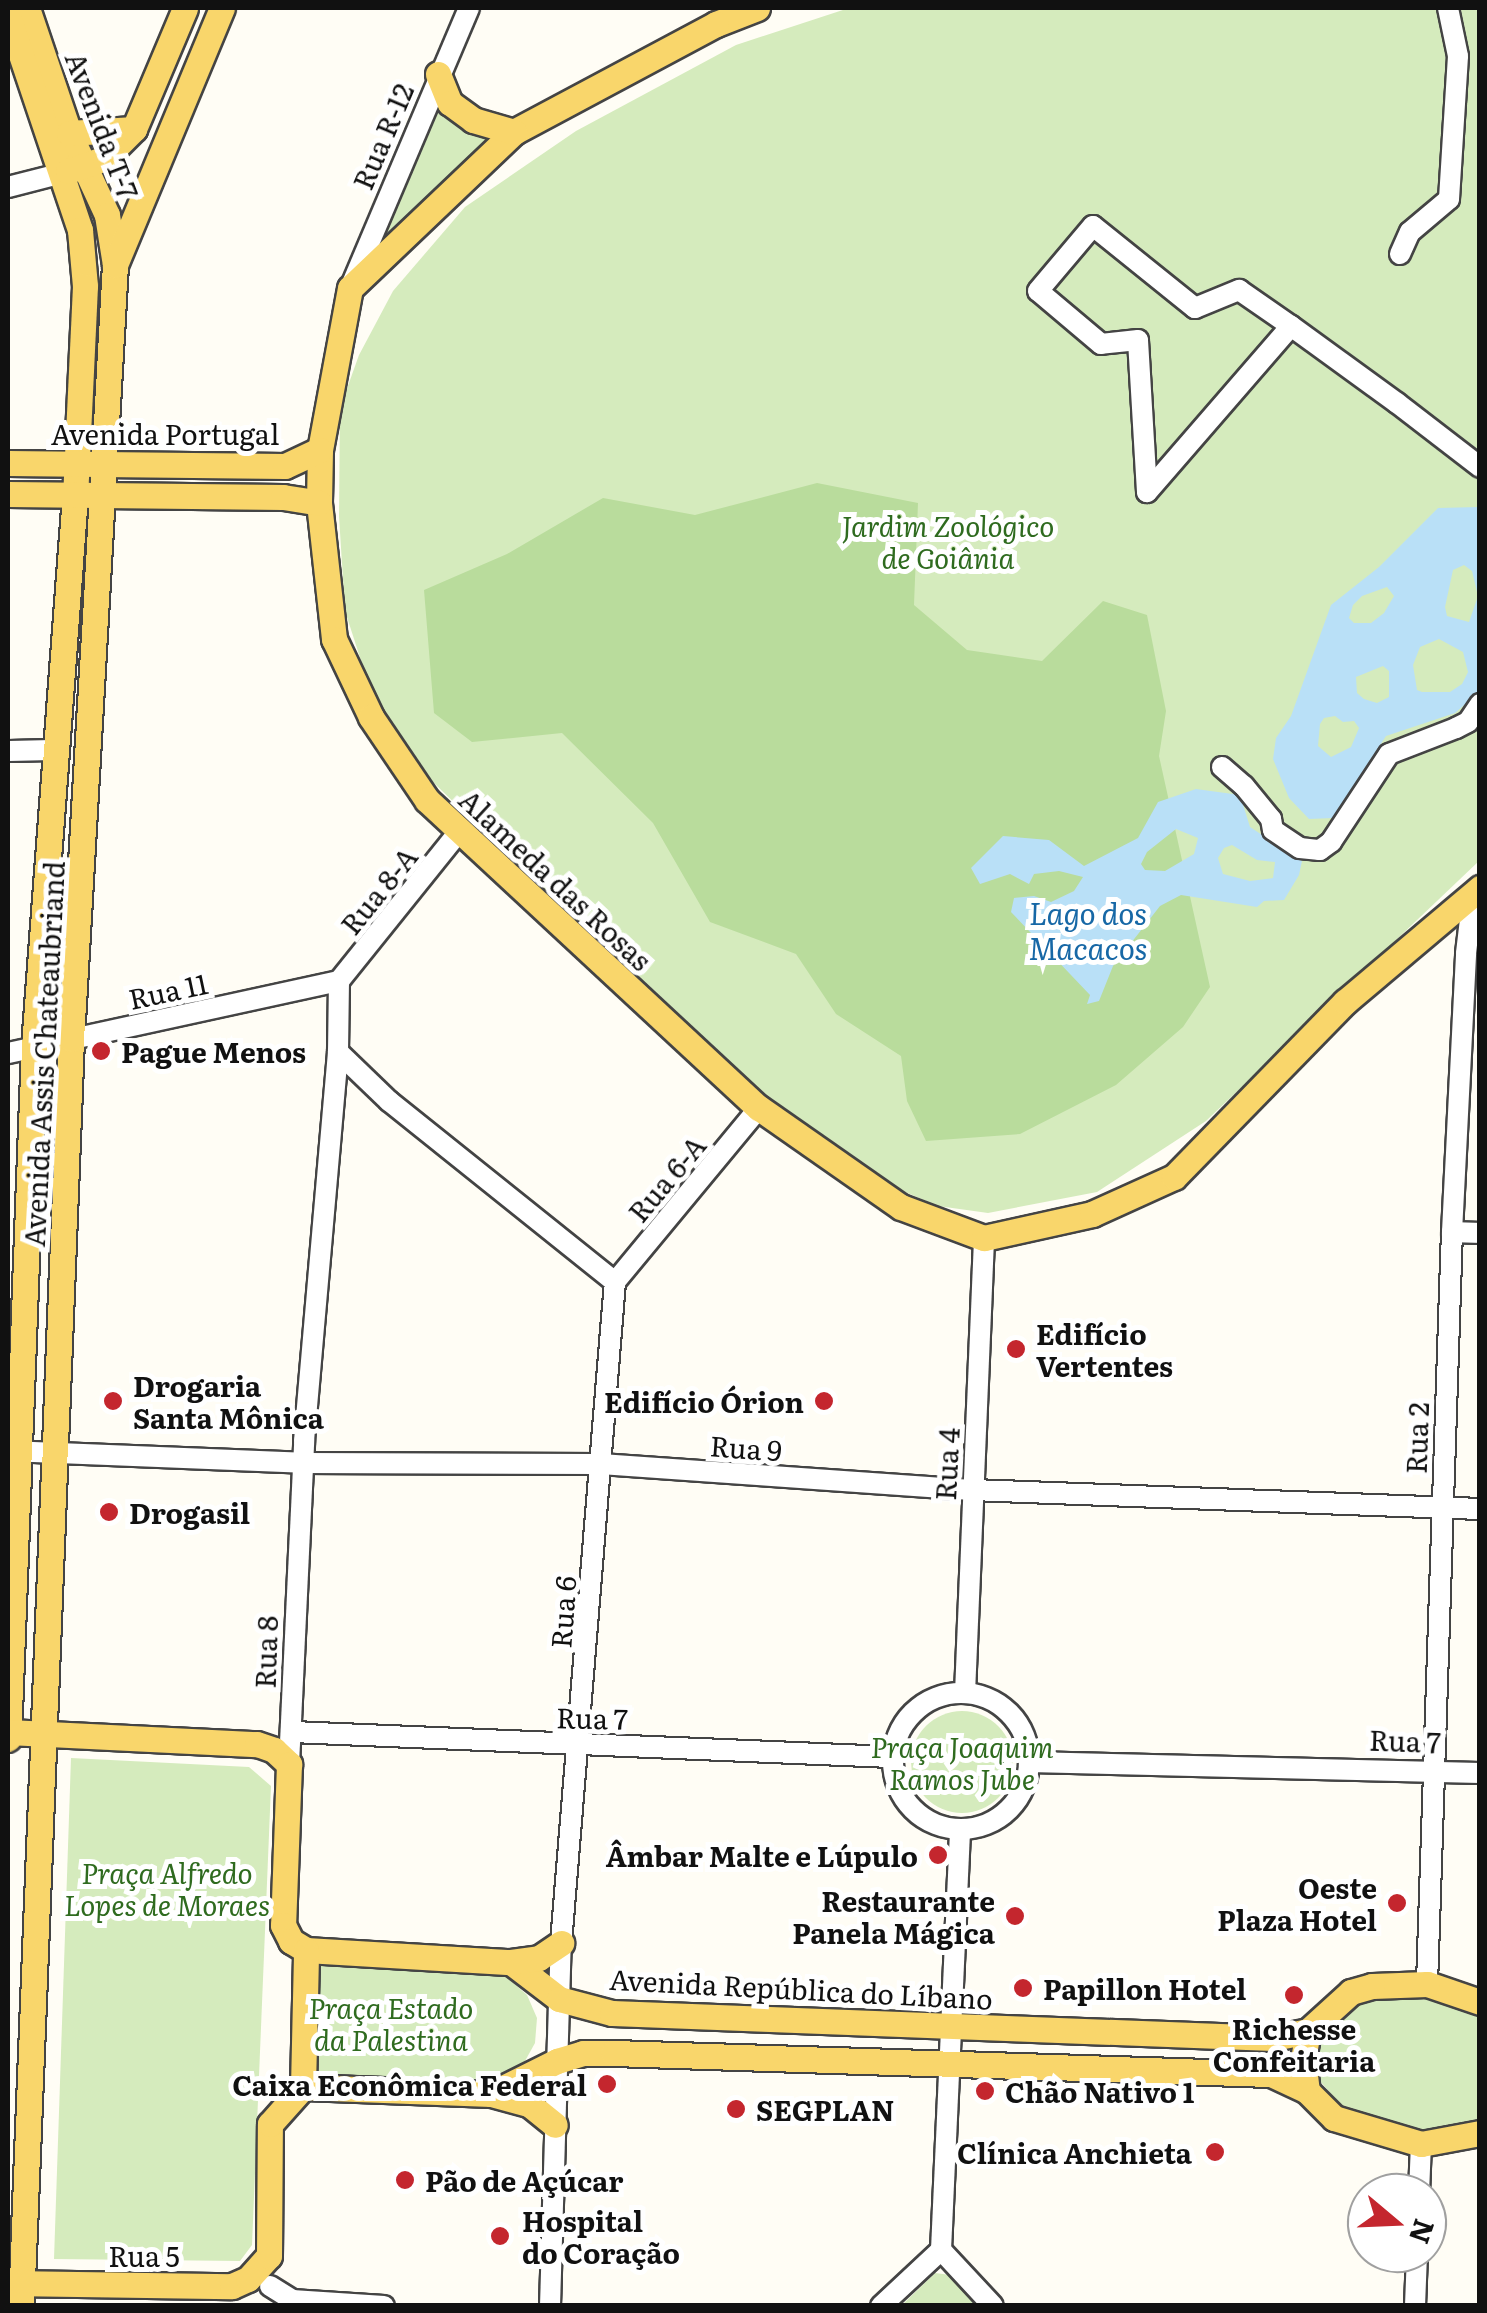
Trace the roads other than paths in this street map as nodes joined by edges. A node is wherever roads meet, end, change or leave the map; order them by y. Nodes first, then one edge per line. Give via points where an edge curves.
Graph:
1 (27, 8) edge
2 (184, 8) edge
3 (222, 8) edge
4 (469, 8) edge
5 (756, 8) edge
6 (1448, 8) edge
7 (8, 16) edge
8 (714, 16) edge
9 (438, 74) junction
10 (134, 128) junction
11 (514, 132) junction
12 (70, 133) junction
13 (74, 169) junction
14 (8, 187) edge
15 (1400, 254) dead end
16 (116, 266) junction
17 (350, 288) junction
18 (1291, 326) junction
19 (320, 450) junction
20 (8, 463) edge
21 (75, 466) junction
22 (285, 466) junction
23 (104, 467) junction
24 (1480, 467) edge
25 (8, 494) edge
26 (105, 494) junction
27 (75, 495) junction
28 (283, 497) junction
29 (319, 503) junction
30 (1480, 704) edge
31 (53, 750) junction
32 (8, 751) edge
33 (1222, 767) dead end
34 (459, 832) junction
35 (1476, 891) edge
36 (1473, 952) edge
37 (339, 982) junction
38 (71, 1039) junction
39 (34, 1047) junction
40 (338, 1052) junction
41 (8, 1053) edge
42 (759, 1108) junction
43 (1452, 1232) junction
44 (1480, 1233) edge
45 (984, 1238) junction
46 (614, 1282) junction
47 (12, 1451) edge
48 (56, 1453) junction
49 (303, 1463) junction
50 (600, 1464) junction
51 (972, 1490) junction
52 (1441, 1508) junction
53 (1480, 1509) edge
54 (965, 1692) junction
55 (292, 1732) junction
56 (43, 1734) junction
57 (8, 1735) edge
58 (579, 1745) junction
59 (892, 1758) junction
60 (1029, 1762) junction
61 (289, 1764) junction
62 (1433, 1771) junction
63 (1480, 1773) edge
64 (960, 1830) junction
65 (560, 1943) junction
66 (306, 1950) junction
67 (511, 1962) junction
68 (1427, 1984) junction
69 (559, 1999) junction
70 (1480, 2002) edge
71 (951, 2025) junction
72 (1308, 2031) junction
73 (1130, 2033) junction
74 (557, 2060) junction
75 (949, 2065) junction
76 (1130, 2072) junction
77 (303, 2087) junction
78 (1307, 2090) junction
79 (491, 2094) junction
80 (555, 2125) junction
81 (1480, 2133) edge
82 (1421, 2144) junction
83 (1420, 2173) edge
84 (940, 2250) junction
85 (270, 2256) junction
86 (1416, 2273) edge
87 (17, 2291) edge
88 (270, 2296) edge
89 (384, 2306) edge
90 (550, 2306) edge
91 (881, 2306) edge
92 (992, 2306) edge
93 (1415, 2306) edge

1 - 12 main road, Avenida T-7
2 - 10 main road
3 - 16 main road, Avenida Assis Chateaubriand
4 - 9 street, Rua R-12
5 - 8 main road
6 - 15 street via 1458,56 1449,199 1410,232
7 - 13 main road, Avenida T-7
8 - 11 main road
9 - 11 main road via 450,103 474,120
9 - 17 street, Rua R-12
10 - 12 main road
10 - 13 main road via 105,158
11 - 17 main road
12 - 13 main road, Avenida T-7
13 - 14 street
13 - 16 main road, Avenida T-7 via 107,215
13 - 21 main road, Avenida Assis Chateaubriand via 85,286
16 - 23 main road, Avenida Assis Chateaubriand
17 - 19 main road, Alameda das Rosas
18 - 18 street via 1147,492 1138,340 1101,344 1038,291 1093,226 1195,308 1239,290
18 - 24 street
19 - 22 main road, Avenida Portugal
19 - 29 main road, Alameda das Rosas
20 - 21 main road, Avenida Portugal
21 - 23 main road, Avenida Portugal
21 - 27 main road, Avenida Assis Chateaubriand
22 - 23 main road, Avenida Portugal
22 - 28 main road
23 - 26 main road, Avenida Assis Chateaubriand
25 - 27 main road
26 - 27 main road
26 - 28 main road
26 - 38 main road, Avenida Assis Chateaubriand
27 - 31 main road, Avenida Assis Chateaubriand
28 - 29 main road
29 - 34 main road, Alameda das Rosas via 334,638 372,718 427,800
30 - 33 street via 1468,722 1389,754 1320,850 1300,848 1274,830
31 - 32 street
31 - 39 main road, Avenida Assis Chateaubriand
34 - 37 street, Rua 8-A
34 - 42 main road, Alameda das Rosas
35 - 36 street, Rua 2
35 - 45 main road via 1345,1002 1174,1177 1092,1214
36 - 43 street, Rua 2
37 - 38 street, Rua 11
37 - 40 street, Rua 8
38 - 39 street, Rua 11
38 - 48 main road, Avenida Assis Chateaubriand
39 - 41 street, Rua 11
39 - 47 main road, Avenida Assis Chateaubriand
40 - 46 street
40 - 49 street, Rua 8
42 - 45 main road, Alameda das Rosas via 900,1207
42 - 46 street, Rua 6-A
43 - 44 street
43 - 52 street, Rua 2
45 - 51 street, Rua 4
46 - 50 street, Rua 6
47 - 48 street, Rua 9
47 - 57 main road, Avenida Assis Chateaubriand
48 - 49 street, Rua 9
48 - 56 main road, Avenida Assis Chateaubriand
49 - 50 street, Rua 9
49 - 55 street, Rua 8
50 - 51 street, Rua 9
50 - 58 street, Rua 6
51 - 52 street, Rua 9
51 - 54 street, Rua 4
52 - 53 street, Rua 9
52 - 62 street, Rua 2
54 - 59 street via 934,1699 908,1718
54 - 60 street via 1004,1707 1022,1732
55 - 58 street, Rua 7
55 - 61 street, Rua 8
56 - 57 main road
56 - 61 main road via 258,1744
56 - 87 main road, Avenida Assis Chateaubriand
58 - 59 street, Rua 7
58 - 65 street, Rua 6
59 - 64 street via 894,1780 918,1816
60 - 62 street, Rua 7
60 - 64 street via 1026,1784 1008,1810 981,1827
61 - 66 main road, Rua 8 via 283,1925
62 - 63 street, Rua 7
62 - 68 street, Rua 2
64 - 71 street
65 - 67 main road via 539,1958
65 - 69 street, Rua 6
66 - 67 main road
66 - 77 main road
67 - 69 main road, Avenida República do Líbano
68 - 70 main road
68 - 72 main road via 1351,1992
69 - 71 main road, Avenida República do Líbano via 612,2013
69 - 74 street, Rua 6
71 - 73 main road, Avenida República do Líbano
71 - 75 street
72 - 73 main road, Avenida República do Líbano via 1273,2038
72 - 78 main road
73 - 76 main road
74 - 75 main road via 613,2053
74 - 79 main road
74 - 80 street, Rua 6
75 - 76 main road
75 - 84 street
76 - 78 main road via 1271,2074
77 - 79 main road
77 - 85 main road via 270,2124
78 - 82 main road via 1334,2118
79 - 80 main road via 529,2104
80 - 90 street, Rua 6
81 - 82 main road
82 - 83 street
84 - 91 street
84 - 92 street
85 - 87 main road, Rua 5 via 232,2286
85 - 88 street
86 - 93 street
88 - 89 street

